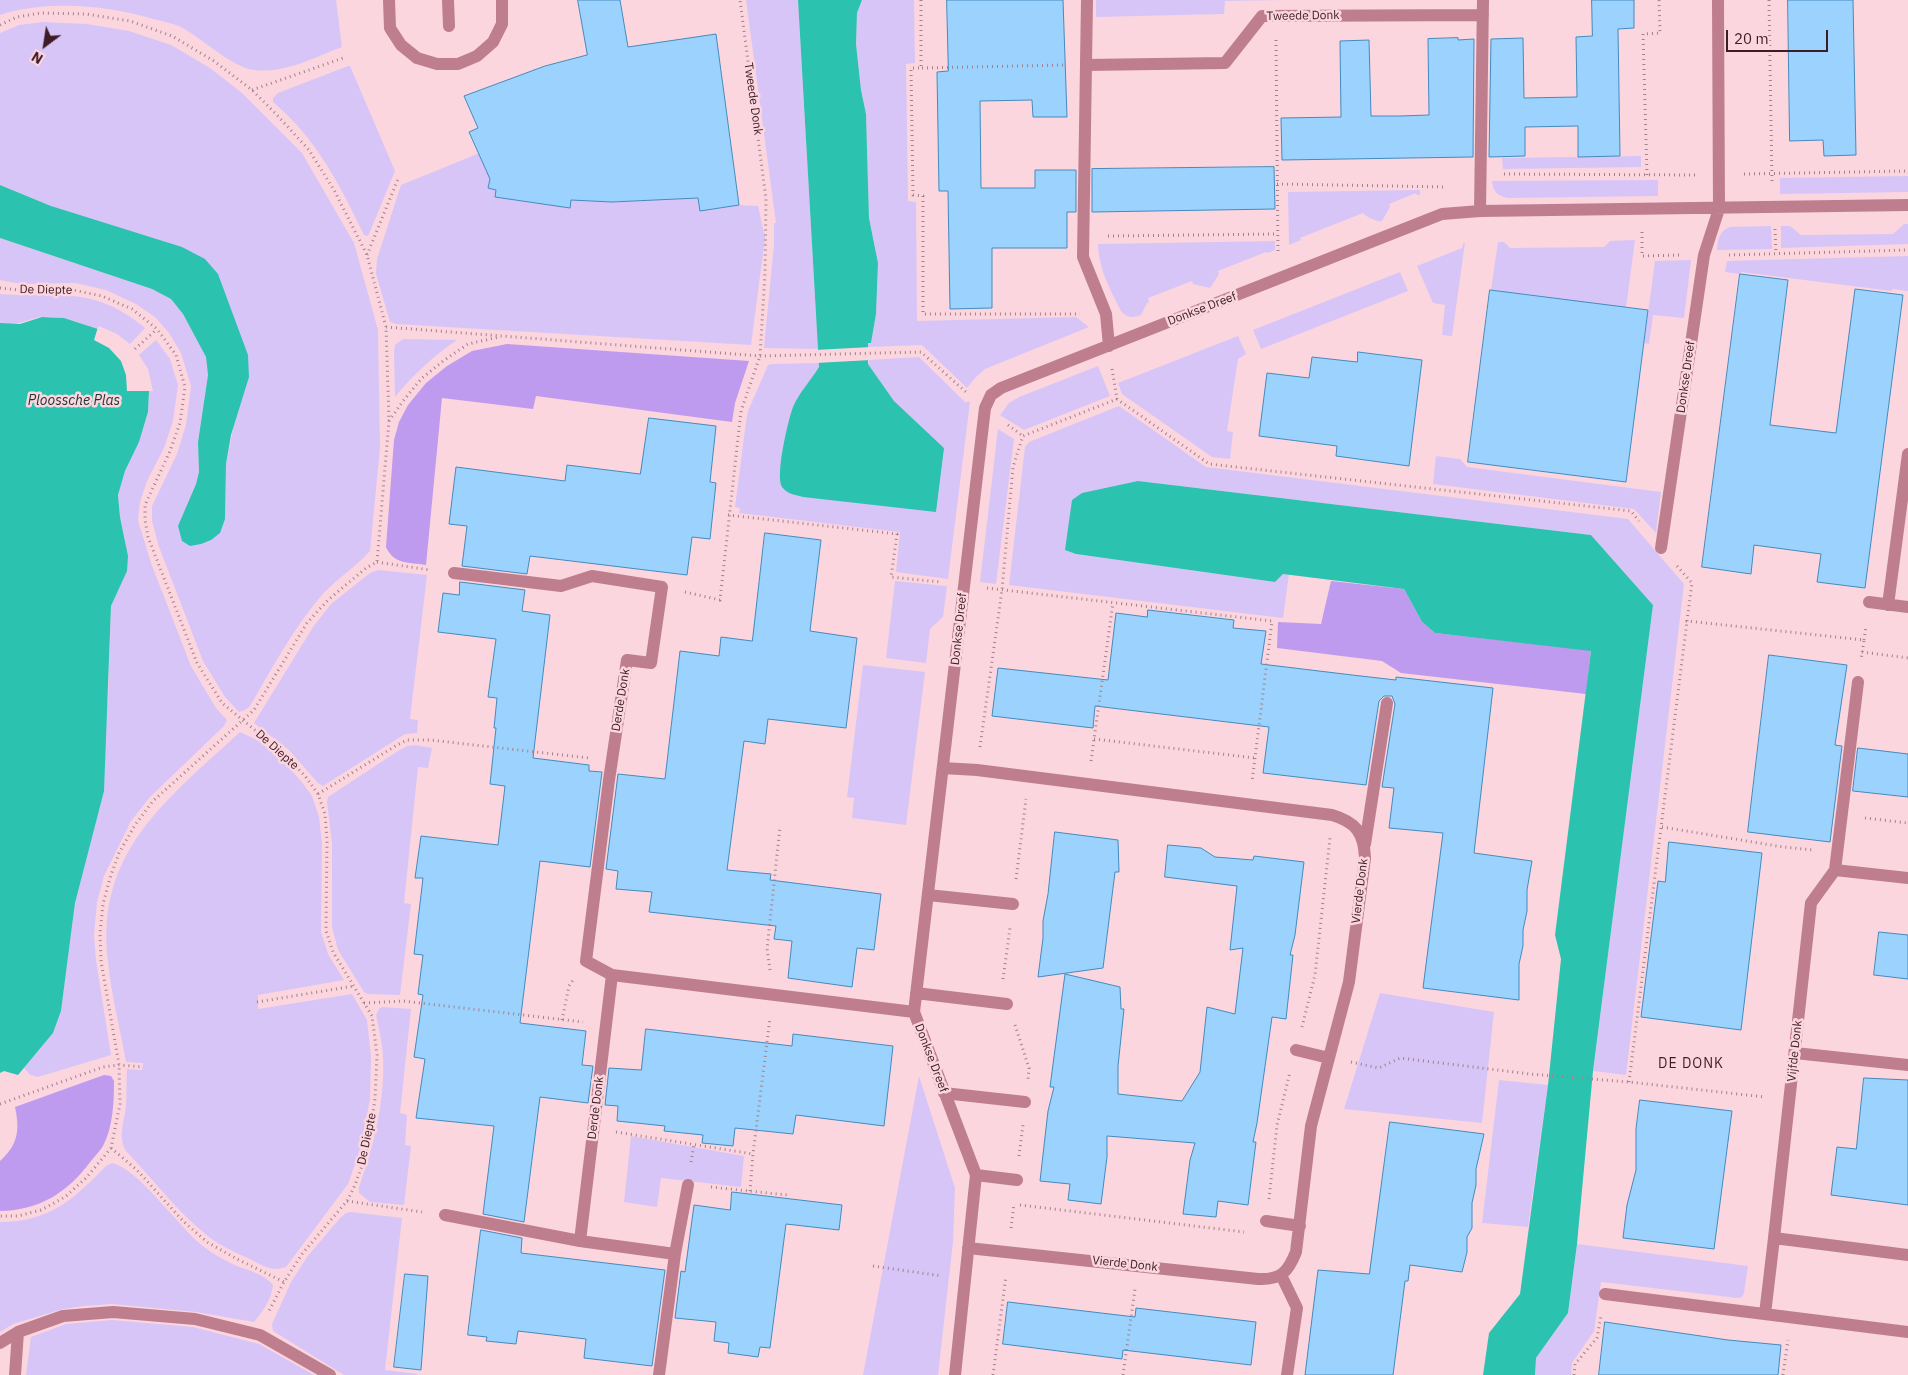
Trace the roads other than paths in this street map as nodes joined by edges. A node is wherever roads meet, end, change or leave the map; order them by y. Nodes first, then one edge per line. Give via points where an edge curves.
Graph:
1 (389, 0) edge
2 (448, 0) edge
3 (502, 0) edge
4 (1087, 0) edge
5 (1483, 0) edge
6 (1718, 0) edge
7 (1483, 15) junction
8 (449, 26) dead end
9 (1086, 65) junction
10 (1908, 205) edge
11 (1719, 208) junction
12 (1480, 211) junction
13 (1109, 346) junction
14 (1908, 454) edge
15 (1661, 548) road end
16 (454, 573) road end
17 (1869, 602) dead end
18 (1888, 605) junction
19 (1908, 607) edge
20 (1858, 682) dead end
21 (1387, 703) dead end
22 (943, 768) junction
23 (1365, 844) junction
24 (1835, 870) junction
25 (1908, 878) edge
26 (928, 894) junction
27 (1013, 904) dead end
28 (612, 975) junction
29 (916, 993) junction
30 (1007, 1004) dead end
31 (914, 1012) junction
32 (1296, 1050) road end
33 (1795, 1053) junction
34 (1328, 1058) junction
35 (1908, 1065) edge
36 (944, 1093) junction
37 (1025, 1102) dead end
38 (976, 1175) junction
39 (1017, 1180) dead end
40 (688, 1185) road end
41 (445, 1216) road end
42 (1266, 1222) road end
43 (1300, 1226) junction
44 (1774, 1238) junction
45 (580, 1241) junction
46 (968, 1248) junction
47 (675, 1254) junction
48 (1908, 1255) edge
49 (1281, 1275) junction
50 (1605, 1294) road end
51 (1765, 1314) junction
52 (18, 1332) junction
53 (1908, 1332) edge
54 (0, 1343) edge
55 (15, 1375) edge
56 (330, 1375) edge
57 (660, 1375) edge
58 (955, 1375) edge
59 (1287, 1375) edge

1 - 3 street via 390,28 401,45 417,58 437,64 458,64 477,56 493,42 502,24
2 - 8 street
4 - 9 street
5 - 7 street
6 - 11 street, Donkse Dreef
7 - 9 street, Tweede Donk via 1262,16 1225,63
7 - 12 street
9 - 13 street via 1083,257 1106,314
10 - 11 street, Donkse Dreef
11 - 12 street, Donkse Dreef
11 - 15 street, Donkse Dreef via 1704,255
12 - 13 street, Donkse Dreef via 1442,214
13 - 22 street, Donkse Dreef via 1001,388 991,395 984,408
14 - 18 street
16 - 28 street, Derde Donk via 562,586 592,576 662,587 651,663 627,660 586,961
17 - 18 street
18 - 19 street
20 - 24 street, Vijfde Donk
21 - 23 street
22 - 23 street, Vierde Donk via 1332,816 1347,820 1358,830
22 - 26 street, Donkse Dreef
23 - 34 street, Vierde Donk via 1348,982
24 - 25 street
24 - 33 street, Vijfde Donk via 1812,903
26 - 27 street
26 - 29 street, Donkse Dreef
28 - 31 street
28 - 45 street, Derde Donk
29 - 30 street
29 - 31 street, Donkse Dreef
31 - 36 street, Donkse Dreef
32 - 34 street
33 - 35 street
33 - 44 street, Vijfde Donk
34 - 43 street, Vierde Donk via 1311,1126
36 - 37 street
36 - 38 street, Donkse Dreef
38 - 39 street
38 - 46 street, Donkse Dreef
40 - 47 street
41 - 45 street
42 - 43 street
43 - 49 street, Vierde Donk via 1296,1252 1290,1267
44 - 48 street
44 - 51 street, Vijfde Donk
45 - 47 street
46 - 49 street, Vierde Donk via 1258,1279 1270,1280
46 - 58 street, Donkse Dreef
47 - 57 street
49 - 59 street via 1297,1308
50 - 51 street
51 - 53 street
52 - 54 street
52 - 55 street
52 - 56 street via 63,1316 113,1312 195,1319 260,1335

